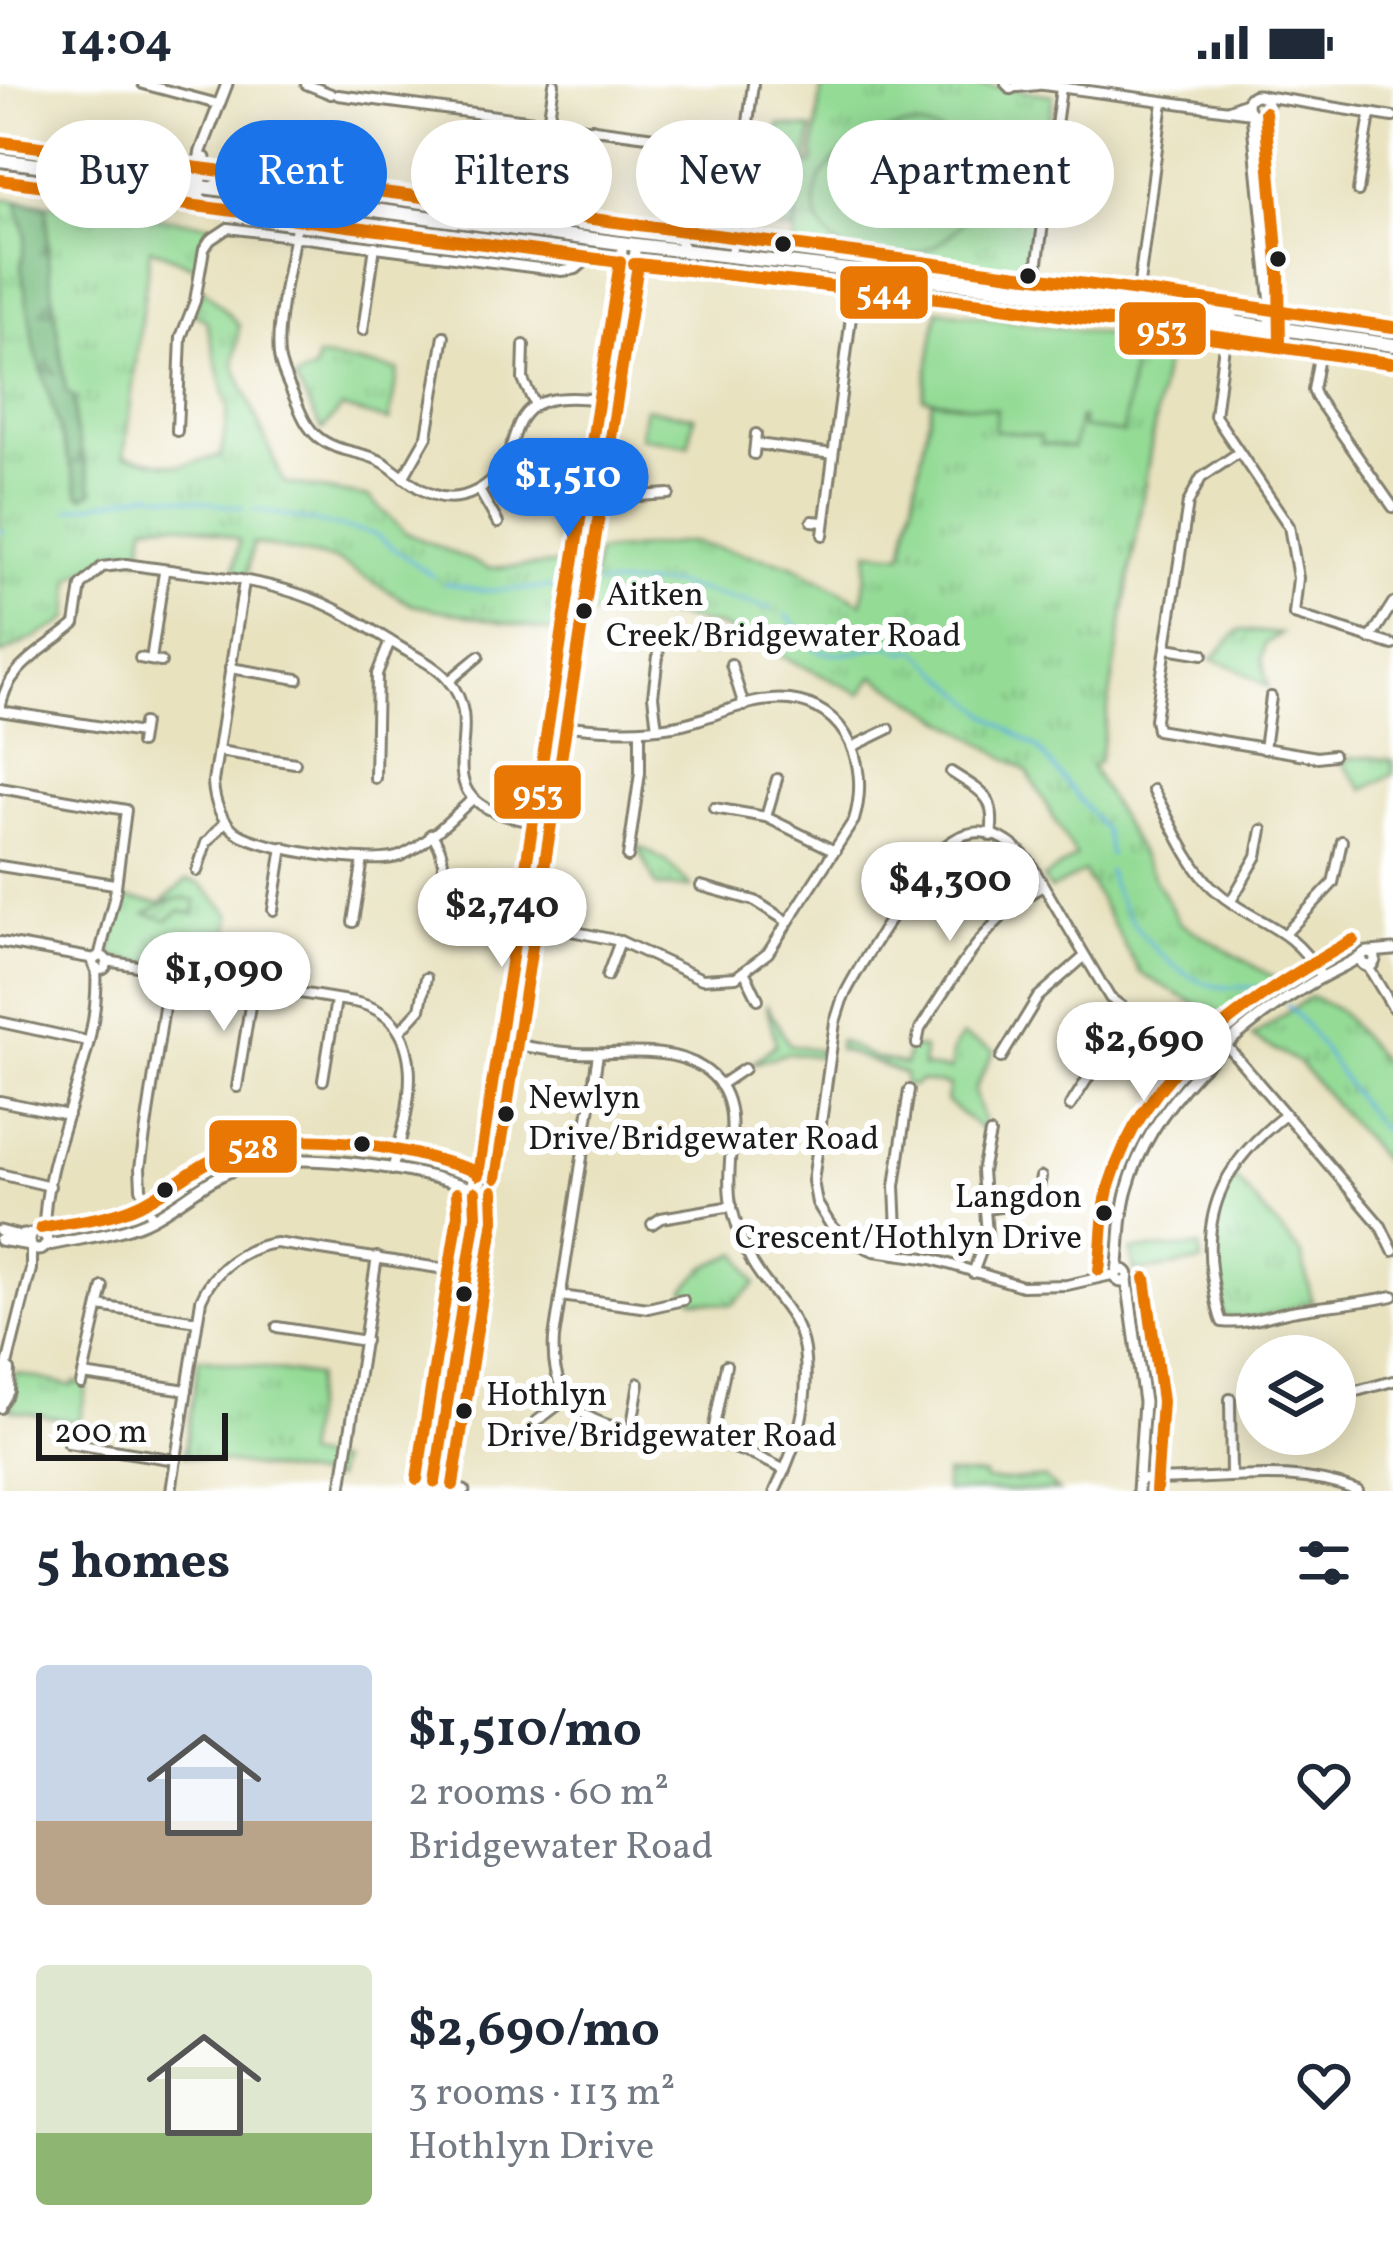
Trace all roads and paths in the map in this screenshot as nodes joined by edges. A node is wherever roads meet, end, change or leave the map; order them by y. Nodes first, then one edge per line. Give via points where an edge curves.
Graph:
1 (143, 84) edge
2 (227, 84) edge
3 (306, 84) edge
4 (554, 84) edge
5 (753, 84) edge
6 (1005, 84) edge
7 (1251, 84) edge
8 (1018, 85) edge
9 (1038, 85) edge
10 (1061, 88) junction
11 (1109, 89) edge
12 (1255, 100) edge
13 (1287, 101) junction
14 (1163, 102) junction
15 (218, 104) junction
16 (1265, 111) junction
17 (1370, 114) junction
18 (1393, 117) edge
19 (526, 120) edge
20 (548, 120) edge
21 (749, 120) edge
22 (0, 145) edge
23 (36, 150) edge
24 (0, 160) edge
25 (36, 165) edge
26 (0, 180) edge
27 (215, 182) edge
28 (36, 185) edge
29 (191, 185) edge
30 (202, 187) junction
31 (1358, 191) dead end
32 (387, 200) edge
33 (400, 202) junction
34 (411, 203) edge
35 (191, 206) edge
36 (194, 206) junction
37 (215, 209) edge
38 (411, 213) edge
39 (411, 216) edge
40 (296, 228) edge
41 (364, 228) edge
42 (506, 228) edge
43 (595, 228) edge
44 (734, 228) edge
45 (296, 235) junction
46 (629, 244) junction
47 (375, 246) junction
48 (686, 251) junction
49 (730, 256) junction
50 (589, 258) junction
51 (620, 262) junction
52 (857, 270) junction
53 (1035, 284) junction
54 (983, 286) junction
55 (851, 293) junction
56 (1137, 299) junction
57 (620, 309) junction
58 (1238, 323) junction
59 (1276, 328) junction
60 (363, 330) dead end
61 (444, 336) dead end
62 (1226, 337) junction
63 (1274, 344) junction
64 (524, 345) dead end
65 (1393, 345) edge
66 (1320, 351) junction
67 (1393, 361) edge
68 (606, 400) junction
69 (535, 405) junction
70 (177, 431) dead end
71 (756, 444) dead end
72 (1238, 453) junction
73 (833, 454) junction
74 (403, 478) junction
75 (479, 490) junction
76 (598, 490) junction
77 (669, 494) dead end
78 (1393, 507) edge
79 (812, 521) dead end
80 (824, 522) junction
81 (498, 523) dead end
82 (823, 535) dead end
83 (164, 572) junction
84 (244, 582) junction
85 (584, 582) junction
86 (570, 588) junction
87 (1393, 603) edge
88 (579, 615) junction
89 (562, 639) junction
90 (1370, 639) junction
91 (390, 641) junction
92 (1393, 645) edge
93 (659, 648) dead end
94 (1167, 648) junction
95 (1203, 654) dead end
96 (479, 656) dead end
97 (151, 660) dead end
98 (731, 664) dead end
99 (230, 668) junction
100 (298, 679) dead end
101 (449, 681) junction
102 (1271, 698) dead end
103 (743, 706) junction
104 (0, 711) edge
105 (562, 725) junction
106 (656, 728) junction
107 (889, 729) dead end
108 (640, 730) junction
109 (141, 733) dead end
110 (854, 746) junction
111 (1264, 749) junction
112 (218, 751) junction
113 (1334, 755) dead end
114 (296, 763) dead end
115 (951, 772) dead end
116 (375, 778) dead end
117 (777, 779) dead end
118 (0, 788) edge
119 (1153, 790) dead end
120 (474, 798) junction
121 (714, 808) dead end
122 (766, 817) junction
123 (226, 821) junction
124 (541, 822) junction
125 (1262, 830) dead end
126 (431, 834) junction
127 (991, 836) junction
128 (1342, 841) dead end
129 (283, 847) junction
130 (835, 851) junction
131 (628, 857) dead end
132 (363, 859) junction
133 (0, 866) edge
134 (197, 871) dead end
135 (114, 884) junction
136 (701, 886) dead end
137 (1043, 886) junction
138 (1232, 902) junction
139 (438, 905) dead end
140 (273, 910) dead end
141 (520, 921) junction
142 (353, 922) dead end
143 (788, 922) junction
144 (532, 923) junction
145 (1286, 934) junction
146 (620, 940) junction
147 (0, 942) edge
148 (1393, 951) edge
149 (1084, 957) junction
150 (1369, 960) junction
151 (101, 963) junction
152 (745, 973) junction
153 (170, 974) junction
154 (607, 976) dead end
155 (1322, 977) junction
156 (426, 978) dead end
157 (253, 987) junction
158 (758, 999) dead end
159 (336, 1000) junction
160 (1393, 1009) edge
161 (1128, 1015) junction
162 (0, 1022) edge
163 (401, 1030) junction
164 (87, 1041) junction
165 (513, 1044) junction
166 (917, 1044) dead end
167 (1227, 1046) junction
168 (594, 1054) junction
169 (1000, 1058) dead end
170 (1205, 1067) junction
171 (743, 1069) dead end
172 (323, 1080) dead end
173 (720, 1085) junction
174 (237, 1087) dead end
175 (909, 1090) dead end
176 (0, 1101) edge
177 (1070, 1106) dead end
178 (68, 1115) junction
179 (1285, 1115) junction
180 (990, 1134) dead end
181 (585, 1135) junction
182 (651, 1139) dead end
183 (395, 1172) junction
184 (0, 1174) edge
185 (490, 1177) junction
186 (1041, 1177) dead end
187 (475, 1184) junction
188 (50, 1186) junction
189 (489, 1194) junction
190 (732, 1206) junction
191 (985, 1209) junction
192 (152, 1218) junction
193 (652, 1224) dead end
194 (0, 1231) edge
195 (483, 1238) junction
196 (0, 1240) edge
197 (38, 1240) junction
198 (1393, 1251) edge
199 (898, 1254) junction
200 (377, 1257) junction
201 (466, 1267) junction
202 (973, 1273) junction
203 (1120, 1276) junction
204 (103, 1287) dead end
205 (561, 1296) junction
206 (1393, 1296) edge
207 (683, 1300) dead end
208 (99, 1306) junction
209 (197, 1321) junction
210 (277, 1327) dead end
211 (364, 1341) junction
212 (726, 1365) dead end
213 (1393, 1381) edge
214 (639, 1383) dead end
215 (187, 1390) junction
216 (1356, 1391) edge
217 (566, 1399) junction
218 (1230, 1399) dead end
219 (0, 1408) edge
220 (536, 1421) dead end
221 (631, 1431) junction
222 (68, 1442) dead end
223 (711, 1442) junction
224 (176, 1460) junction
225 (785, 1470) junction
226 (1231, 1476) junction
227 (1139, 1485) edge
228 (433, 1486) edge
229 (450, 1486) edge
230 (171, 1491) edge
231 (341, 1491) edge
232 (464, 1491) edge
233 (775, 1491) edge
234 (1358, 1491) edge

1 - 15 street
2 - 15 street
3 - 19 street
4 - 20 street
5 - 21 street
6 - 8 street
7 - 12 street
8 - 9 street
9 - 10 street
10 - 11 street
10 - 53 street
11 - 14 street
12 - 13 street
12 - 14 street via 1228,110
12 - 16 street
12 - 59 street
13 - 16 street
13 - 17 street
14 - 56 street
15 - 30 street
16 - 59 street
17 - 18 street
17 - 31 street
22 - 23 street
24 - 25 main road
26 - 28 main road
27 - 30 street
29 - 30 main road
30 - 36 street
30 - 39 main road
32 - 33 street
33 - 34 street
33 - 38 street
35 - 36 main road
36 - 37 main road
40 - 45 street
41 - 50 main road
42 - 46 main road
43 - 48 street via 679,239
44 - 49 street
45 - 47 street
45 - 70 street via 228,228 204,249 178,354
45 - 74 street via 279,356 304,419 325,442 372,456
46 - 48 main road
46 - 51 street
47 - 50 street via 562,271
47 - 60 street
48 - 49 main road
49 - 52 main road
50 - 51 main road
51 - 55 main road
51 - 57 street
51 - 57 street
52 - 54 main road
52 - 55 street
53 - 54 street via 994,279
53 - 56 street
54 - 58 main road
55 - 62 main road
55 - 73 street
56 - 58 street via 1226,312
57 - 68 street
58 - 59 main road
59 - 63 street
59 - 65 main road
61 - 74 street via 427,436
62 - 63 main road
62 - 72 street via 1215,416
63 - 66 main road
64 - 69 street via 523,380
66 - 67 main road
66 - 78 street via 1316,397
68 - 69 street via 565,396
68 - 76 street
68 - 86 street
69 - 75 street via 514,430 498,473
71 - 73 street
72 - 90 street via 1289,526 1298,578 1294,614
72 - 94 street via 1191,494
73 - 80 street
74 - 75 street via 440,497
75 - 81 street
76 - 77 street
76 - 85 street
79 - 80 street
80 - 82 street
83 - 84 street
83 - 97 street
83 - 104 street via 119,564 90,574 76,596 75,625 16,671
84 - 91 street via 311,598
84 - 99 street
85 - 86 street via 575,597
85 - 88 street
86 - 89 street
87 - 90 street
88 - 89 street via 573,608
88 - 105 street
89 - 124 street
90 - 92 street
91 - 101 street
91 - 116 street via 377,674
93 - 106 street
94 - 95 street
94 - 111 street via 1157,730
96 - 101 street
98 - 103 street
99 - 100 street
99 - 112 street
101 - 120 street via 462,706 459,761
102 - 111 street
103 - 106 street
103 - 110 street via 769,699 806,704
104 - 109 street
105 - 108 street
105 - 124 street
106 - 108 street
107 - 110 street
108 - 131 street
110 - 130 street via 861,799
111 - 113 street
112 - 114 street
112 - 123 street via 214,790
115 - 127 street via 988,799
117 - 122 street
118 - 135 street via 126,810
119 - 138 street via 1202,876
120 - 124 street via 498,814
120 - 126 street
121 - 122 street
122 - 130 street
123 - 129 street via 251,840
123 - 134 street via 206,843
124 - 141 street
124 - 144 street
125 - 138 street
126 - 132 street via 403,856
126 - 139 street via 444,853
127 - 137 street via 1018,849
127 - 199 street via 960,837 930,856 853,978 835,1022 813,1164 817,1203 843,1238
128 - 145 street via 1333,884
129 - 132 street
129 - 140 street
130 - 143 street
132 - 142 street
133 - 135 street
135 - 151 street
136 - 143 street via 755,901
137 - 149 street
137 - 166 street via 973,948
138 - 145 street
141 - 144 street
141 - 187 street
143 - 152 street
144 - 146 street
144 - 165 street
145 - 155 street
146 - 152 street via 702,979
146 - 154 street
147 - 151 street
148 - 150 street
149 - 161 street
149 - 169 street via 1050,982
150 - 155 street
150 - 160 street
151 - 153 street
151 - 164 street
152 - 158 street
153 - 157 street
153 - 192 street via 140,1168
155 - 167 street
156 - 163 street via 418,1014
157 - 159 street
157 - 174 street
159 - 163 street via 376,1008
159 - 172 street
161 - 170 street
161 - 177 street
162 - 164 street
163 - 183 street via 411,1067
164 - 178 street
165 - 168 street
165 - 185 street
167 - 170 street
167 - 179 street
168 - 173 street via 677,1057
168 - 181 street
170 - 203 street via 1166,1112 1127,1188
171 - 173 street
173 - 190 street via 732,1118
175 - 199 street via 895,1186
176 - 178 street
178 - 188 street
179 - 198 street via 1381,1226
179 - 206 street via 1226,1178 1213,1208 1208,1248 1222,1322
180 - 191 street
181 - 182 street
181 - 205 street
183 - 187 street
183 - 192 street via 266,1161 221,1174
184 - 188 street
185 - 187 street
185 - 189 street
186 - 191 street via 1030,1202
187 - 189 street
187 - 201 street
188 - 197 street
189 - 195 street
190 - 193 street
190 - 225 street via 753,1264 800,1334 804,1417
191 - 202 street via 987,1235
192 - 197 street via 122,1230
194 - 197 street
195 - 201 street via 474,1267
195 - 229 street via 448,1455
196 - 197 street
197 - 219 street
199 - 202 street
200 - 201 street
200 - 209 street via 260,1246 212,1279
200 - 211 street
201 - 228 street
202 - 203 street via 1022,1286
203 - 227 street via 1144,1402
204 - 208 street
205 - 207 street via 634,1308
205 - 217 street via 553,1358
208 - 209 street
208 - 215 street via 82,1379
209 - 215 street
210 - 211 street
211 - 231 street
212 - 223 street
213 - 216 street
214 - 221 street
215 - 224 street
217 - 220 street
217 - 221 street via 594,1421
218 - 226 street
221 - 223 street
222 - 224 street
223 - 225 street
224 - 230 street
225 - 233 street
226 - 227 street
226 - 234 street via 1288,1474
228 - 229 street
229 - 232 street

